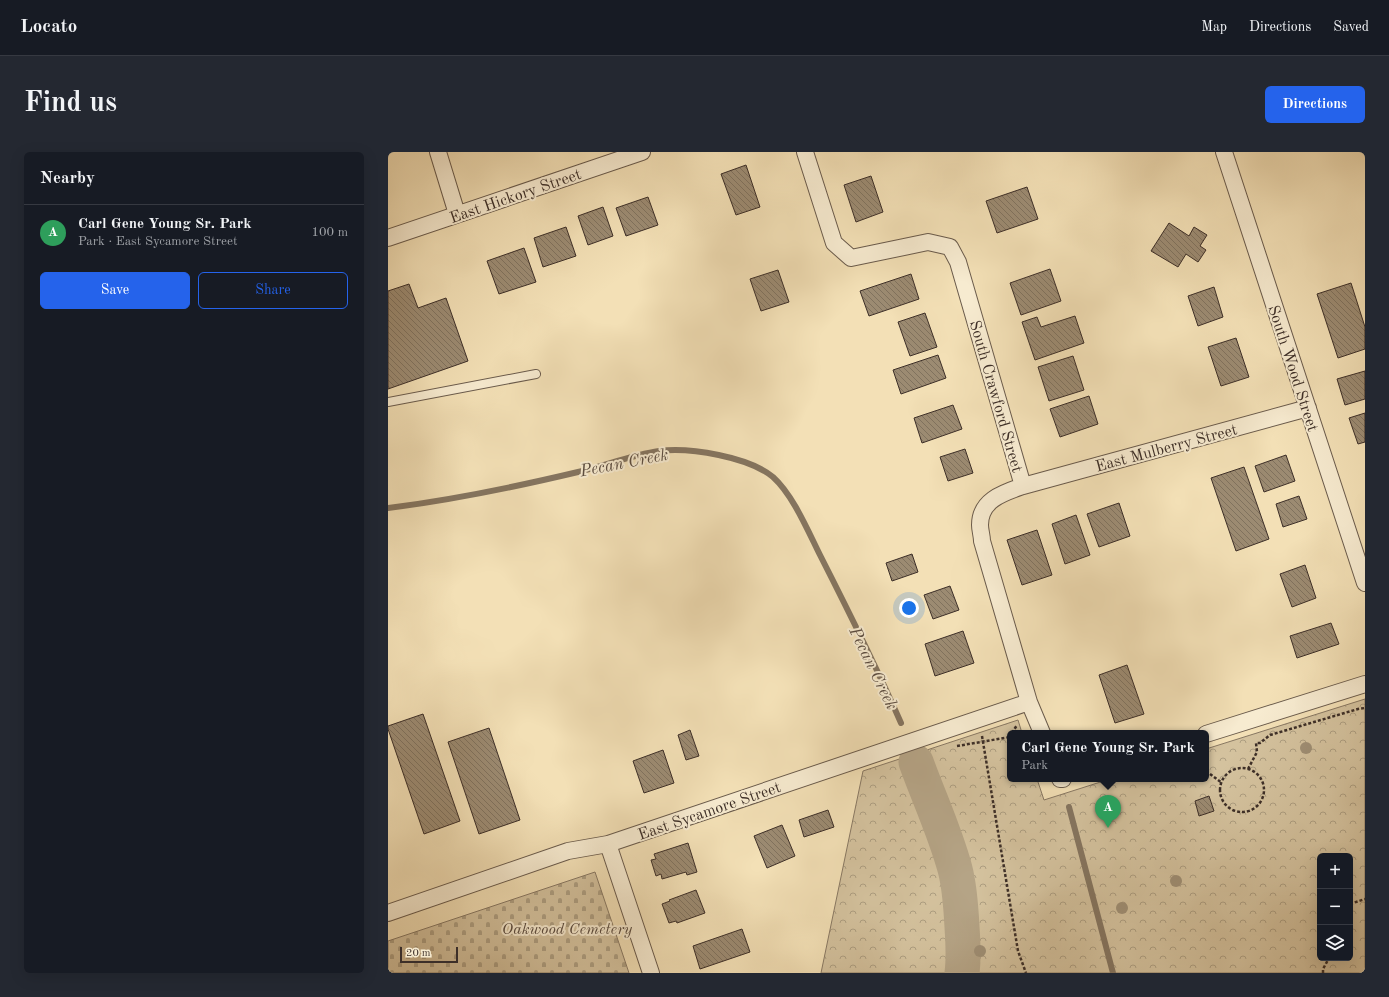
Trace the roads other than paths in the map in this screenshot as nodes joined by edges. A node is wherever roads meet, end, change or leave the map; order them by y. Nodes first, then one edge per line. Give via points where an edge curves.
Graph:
1 (438, 152) edge
2 (642, 152) edge
3 (805, 152) edge
4 (1224, 152) edge
5 (457, 214) junction
6 (388, 238) edge
7 (536, 374) dead end
8 (388, 402) edge
9 (1308, 408) junction
10 (1023, 486) junction
11 (1365, 583) edge
12 (1365, 684) edge
13 (1030, 702) junction
14 (1041, 730) edge
15 (1209, 733) edge
16 (608, 844) junction
17 (388, 912) edge
18 (651, 973) edge

1 - 5 street
2 - 5 street, East Hickory Street
3 - 10 street, South Crawford Street via 834,243 851,258 928,242 950,247 958,262
4 - 9 street, South Wood Street
5 - 6 street, East Hickory Street
7 - 8 lane
9 - 10 street, East Mulberry Street
9 - 11 street, South Wood Street
10 - 13 street, South Crawford Street via 1000,494 985,506 980,525 982,541
12 - 15 street
13 - 14 street, South Crawford Street
13 - 16 street, East Sycamore Street
16 - 17 street, East Sycamore Street via 568,851
16 - 18 street

